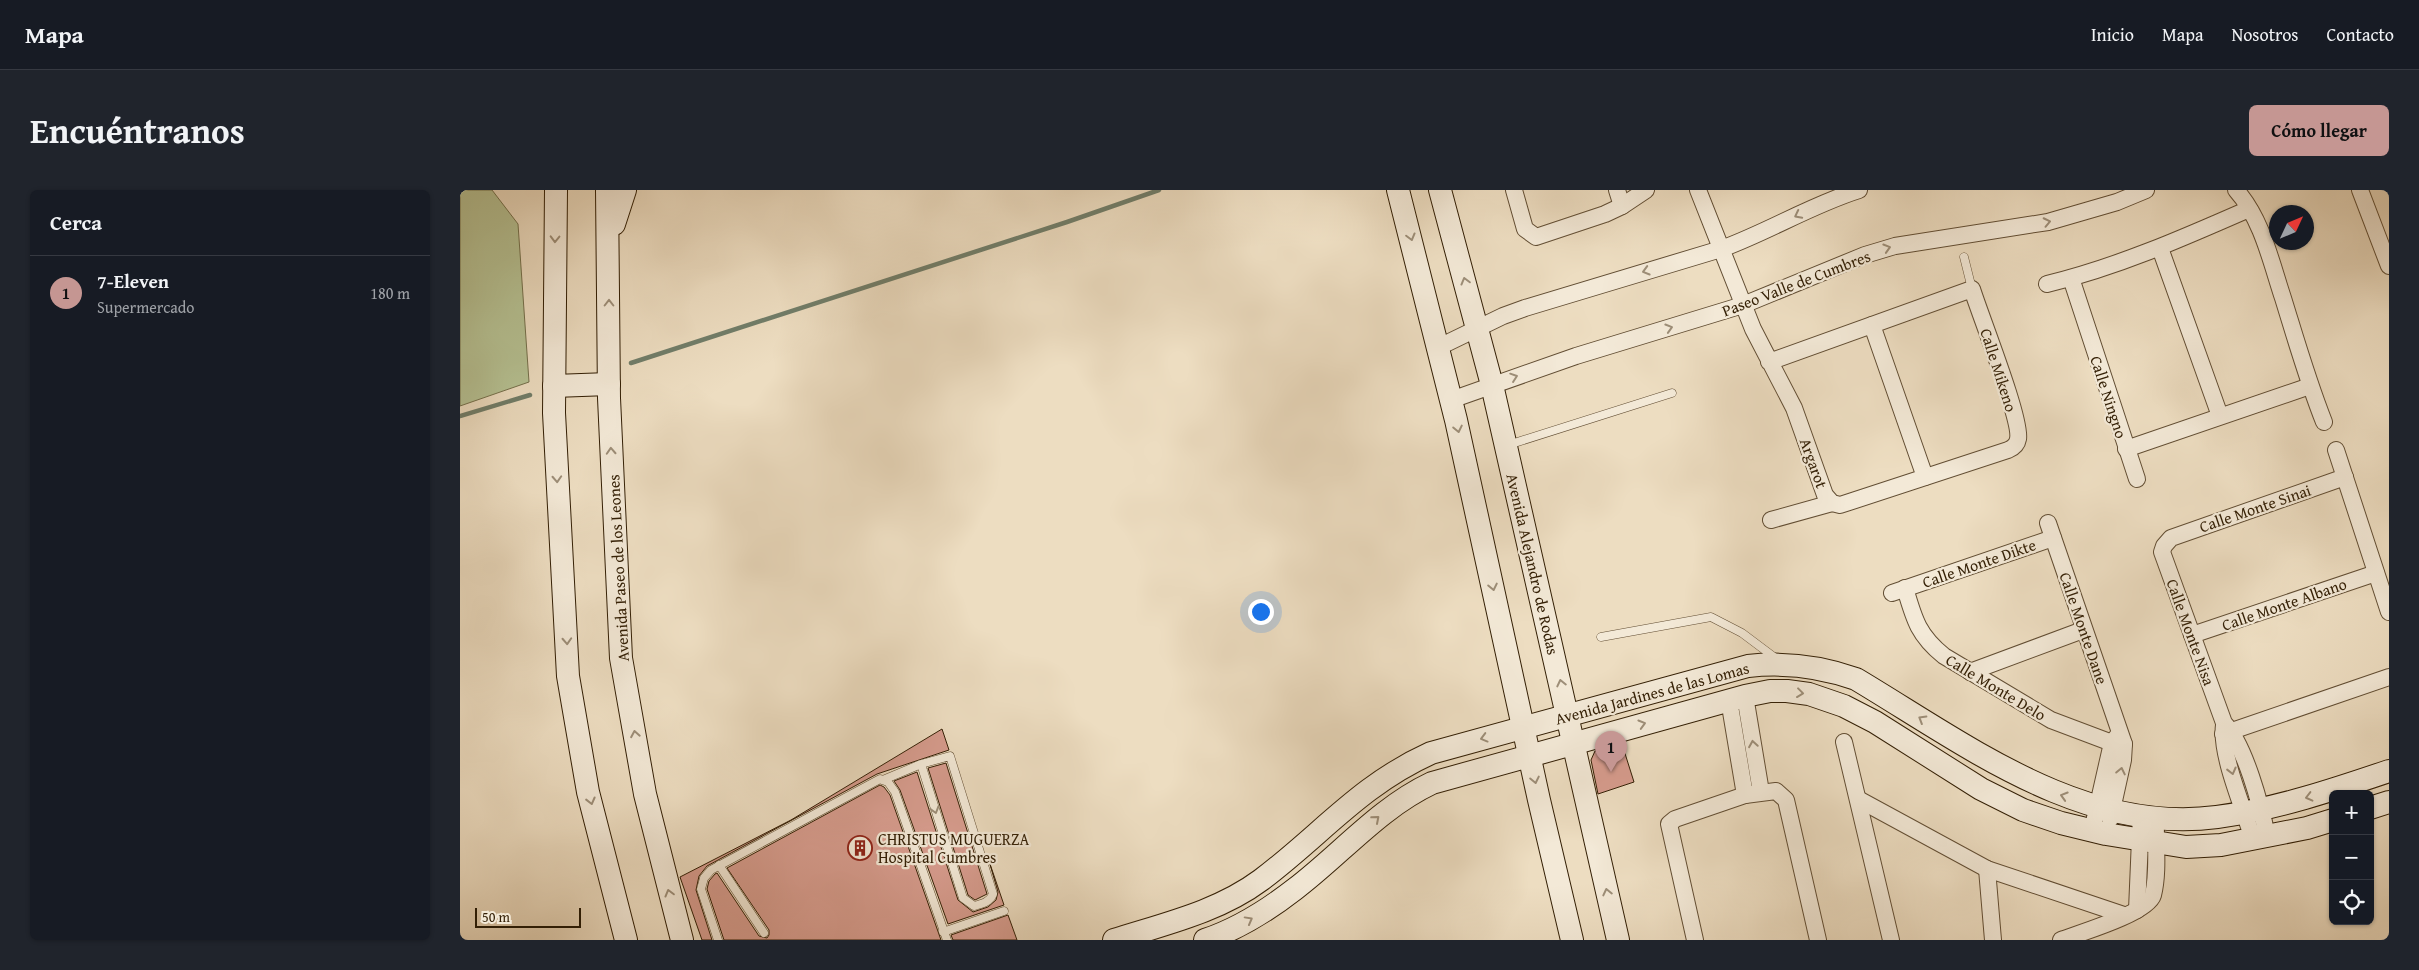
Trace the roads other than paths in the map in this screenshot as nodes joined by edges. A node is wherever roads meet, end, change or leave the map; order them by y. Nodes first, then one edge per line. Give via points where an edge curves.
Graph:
1 (608, 190) edge
2 (625, 190) edge
3 (1398, 190) edge
4 (1440, 190) edge
5 (1514, 190) edge
6 (1617, 190) edge
7 (1646, 190) edge
8 (1698, 190) edge
9 (1859, 190) edge
10 (2146, 190) edge
11 (2236, 190) edge
12 (2360, 190) edge
13 (553, 196) edge
14 (1622, 206) junction
15 (2249, 209) junction
16 (609, 236) junction
17 (2160, 248) junction
18 (1721, 249) junction
19 (1964, 257) dead end
20 (2389, 266) edge
21 (2071, 278) junction
22 (2047, 284) dead end
23 (1972, 289) junction
24 (1743, 305) junction
25 (1872, 324) junction
26 (1478, 328) junction
27 (1439, 347) junction
28 (1769, 362) junction
29 (609, 384) junction
30 (1492, 385) junction
31 (554, 386) junction
32 (2310, 386) junction
33 (1672, 393) dead end
34 (1452, 400) junction
35 (2220, 416) junction
36 (2324, 422) dead end
37 (1506, 445) junction
38 (2011, 448) joint
39 (2126, 449) junction
40 (2336, 450) dead end
41 (1925, 477) junction
42 (2345, 477) junction
43 (2137, 479) dead end
44 (1832, 503) junction
45 (1771, 520) dead end
46 (2050, 531) joint
47 (2167, 542) joint
48 (2376, 573) junction
49 (1898, 590) joint
50 (2389, 612) edge
51 (2084, 630) junction
52 (2192, 635) junction
53 (1601, 637) dead end
54 (1783, 664) junction
55 (1970, 672) junction
56 (2389, 677) edge
57 (1856, 680) junction
58 (1737, 698) junction
59 (1844, 706) junction
60 (1568, 715) junction
61 (1524, 727) junction
62 (2226, 729) junction
63 (2118, 740) junction
64 (1844, 742) dead end
65 (1574, 744) junction
66 (1530, 755) junction
67 (921, 764) junction
68 (2389, 771) edge
69 (882, 780) junction
70 (1753, 793) junction
71 (1858, 799) junction
72 (2389, 802) edge
73 (2374, 807) edge
74 (2106, 808) junction
75 (2253, 811) junction
76 (2148, 816) junction
77 (2329, 821) edge
78 (2100, 833) junction
79 (2260, 838) junction
80 (2147, 842) junction
81 (719, 866) junction
82 (1987, 869) junction
83 (1004, 911) dead end
84 (2130, 913) junction
85 (943, 932) junction
86 (764, 933) dead end
87 (626, 940) edge
88 (682, 940) edge
89 (718, 940) edge
90 (947, 940) edge
91 (1114, 940) edge
92 (1205, 940) edge
93 (1572, 940) edge
94 (1618, 940) edge
95 (1695, 940) edge
96 (1818, 940) edge
97 (1891, 940) edge
98 (1993, 940) edge
99 (2061, 940) edge

1 - 16 street, Avenida Paseo de los Leones
2 - 16 street
3 -> 27 street
26 -> 4 street, Avenida Alejandro de Rodas
5 - 14 street via 1525,229 1532,236 1542,237
6 - 14 street
7 - 14 street
8 - 18 street, Argarot
9 -> 18 street
24 -> 10 street, Paseo Valle de Cumbres via 1864,255 1895,246 2048,222
11 - 15 street
12 - 20 street
13 -> 31 street
15 - 17 street
15 - 32 street via 2271,260
29 -> 16 street, Avenida Paseo de los Leones
17 - 21 street
17 - 35 street
18 - 24 street, Argarot
18 -> 26 street via 1534,305
19 - 23 lane
21 - 22 street
21 - 39 street, Calle Ningno
23 - 25 street
23 - 38 street, Calle Mikeno via 2017,428 2018,440
24 - 28 street, Argarot
30 -> 24 street, Paseo Valle de Cumbres
25 - 28 street
25 - 41 street
26 - 27 street
26 - 30 street, Avenida Alejandro de Rodas
27 - 34 street
28 - 44 street, Argarot via 1794,408 1825,495
29 - 31 street
88 -> 29 street, Avenida Paseo de los Leones via 645,794 621,658
30 - 34 street, Paseo Valle de Cumbres
30 - 37 street, Avenida Alejandro de Rodas
31 -> 87 street via 568,676 588,792
32 - 35 street, Calle Ningno
32 - 36 street
33 - 37 lane
34 -> 61 street
35 - 39 street, Calle Ningno
60 -> 37 street, Avenida Alejandro de Rodas
38 - 41 street, Argarot
39 - 43 street
40 - 42 street
41 - 44 street, Argarot via 1840,505
42 - 47 street, Calle Monte Sinai
42 - 48 street
44 - 45 street
46 - 49 street, Calle Monte Dikte
46 - 51 street, Calle Monte Dane
47 - 52 street, Calle Monte Nisa via 2162,552
48 - 50 street
48 - 52 street, Calle Monte Albano
49 - 55 street, Calle Monte Delo via 1925,640
51 - 55 street
51 - 63 street, Calle Monte Dane via 2112,707
52 - 62 street, Calle Monte Nisa
53 - 54 lane via 1711,617 1742,633
54 - 57 street, Avenida Jardines de las Lomas via 1820,668
54 - 60 street, Avenida Jardines de las Lomas via 1748,666
55 - 63 street, Calle Monte Delo via 2051,720
56 - 62 street
57 - 59 street
74 -> 57 street, Avenida Jardines de las Lomas via 2056,793 2018,776
58 -> 59 street, Avenida Jardines de las Lomas via 1770,691 1787,692 1809,694
65 -> 58 street, Avenida Jardines de las Lomas
58 - 70 street
59 - 78 street, Avenida Jardines de las Lomas via 1981,789 2023,810
60 - 61 street, Avenida Jardines de las Lomas
60 - 65 street, Avenida Alejandro de Rodas
61 - 66 street
61 -> 91 street, Avenida Jardines de las Lomas via 1410,762 1370,787 1291,856 1238,895 1213,907
62 - 75 street, Calle Monte Nisa
63 - 74 street, Calle Monte Dane via 2123,760
64 - 71 street
65 - 66 street, Avenida Jardines de las Lomas
94 -> 65 street, Avenida Alejandro de Rodas
92 -> 66 street, Avenida Jardines de las Lomas via 1232,929 1277,902 1387,810 1415,791 1449,777
66 -> 93 street
67 -> 67 lane via 963,898 974,906 981,904 993,894 950,756
67 - 69 lane
68 -> 75 street, Avenida Jardines de las Lomas
69 - 81 lane
69 - 85 lane via 888,782 894,792
70 - 95 street via 1668,824
70 - 96 street via 1776,791 1786,800
71 - 82 street
71 - 97 street
72 - 73 street
74 - 76 street, Avenida Jardines de las Lomas
74 - 78 street, Calle Monte Dane
75 - 76 street, Avenida Jardines de las Lomas via 2215,817
75 - 79 street, Calle Monte Nisa
76 - 80 street
77 - 79 street, Avenida Jardines de las Lomas
78 - 80 street, Avenida Jardines de las Lomas
79 - 80 street, Avenida Jardines de las Lomas via 2186,847
80 - 84 street
81 - 86 lane
81 - 89 lane via 704,878 701,889
82 - 84 street
82 - 98 street
83 - 85 lane
84 - 99 street
85 - 90 lane

